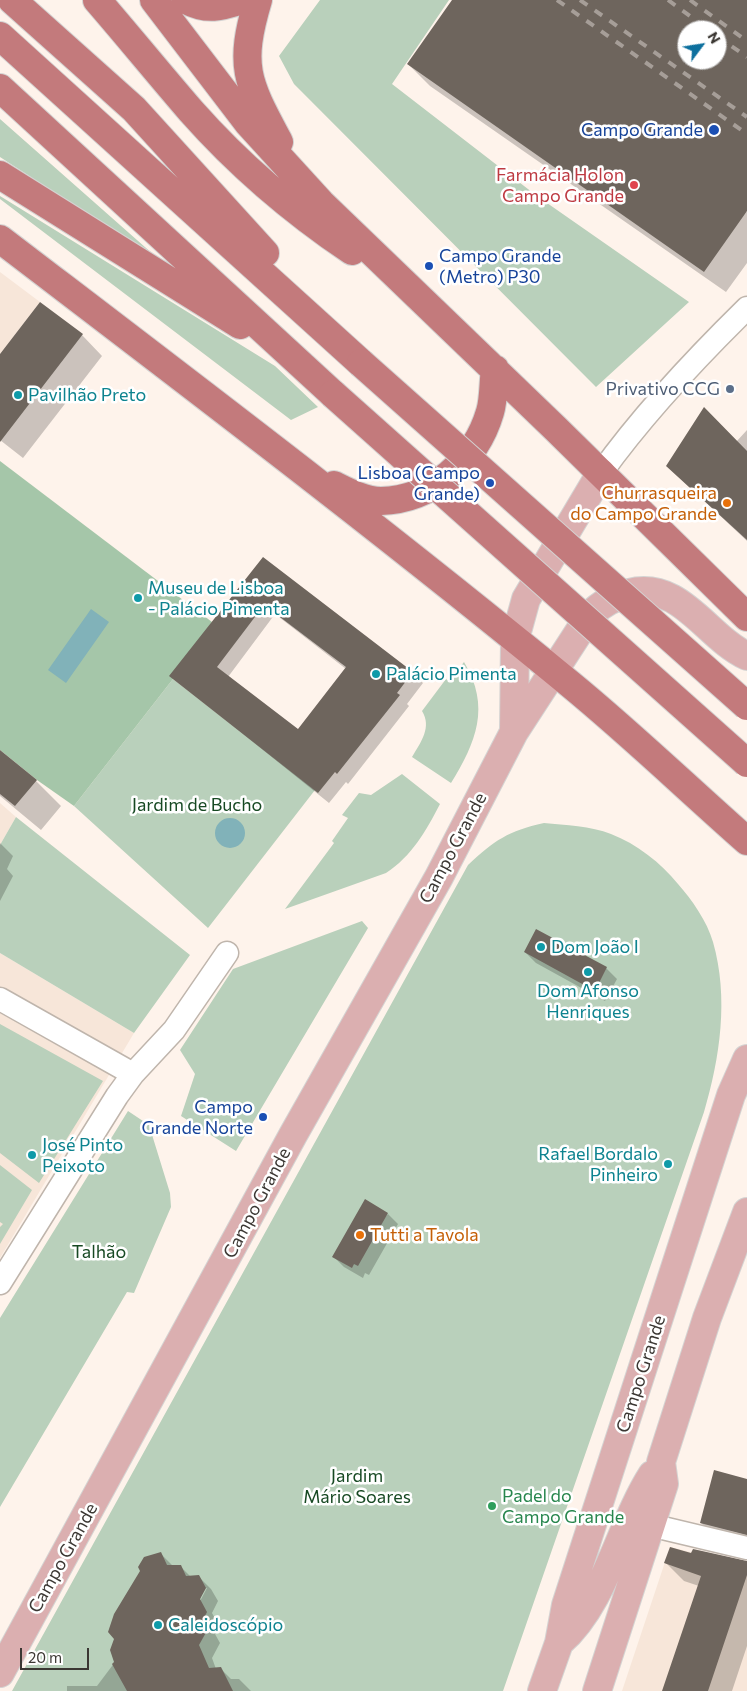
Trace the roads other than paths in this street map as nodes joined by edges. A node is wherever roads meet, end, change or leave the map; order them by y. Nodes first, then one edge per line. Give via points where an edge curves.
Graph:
1 (12, 0) edge
2 (97, 0) edge
3 (154, 0) edge
4 (186, 0) edge
5 (242, 0) edge
6 (258, 0) edge
7 (0, 36) edge
8 (0, 88) edge
9 (0, 175) edge
10 (301, 182) junction
11 (0, 239) edge
12 (411, 290) junction
13 (303, 308) junction
14 (747, 308) edge
15 (295, 359) junction
16 (495, 370) junction
17 (301, 470) junction
18 (601, 473) junction
19 (747, 616) edge
20 (515, 639) junction
21 (747, 656) edge
22 (555, 672) junction
23 (747, 706) edge
24 (514, 732) junction
25 (747, 763) edge
26 (747, 841) edge
27 (227, 953) dead end
28 (0, 999) edge
29 (747, 1059) edge
30 (133, 1074) junction
31 (747, 1212) edge
32 (0, 1283) edge
33 (661, 1462) junction
34 (650, 1525) junction
35 (747, 1548) edge
36 (559, 1643) junction
37 (0, 1673) edge
38 (542, 1691) edge
39 (597, 1691) edge

1 - 13 highway via 158,134 275,265
2 - 12 highway via 192,112 231,150 320,229
3 - 10 highway via 248,123
4 - 5 highway via 210,8
6 - 10 highway via 245,51 247,73 262,110
7 - 13 highway
8 - 15 highway
9 - 15 highway
10 - 12 highway
11 - 17 highway
12 - 16 highway
13 - 23 highway, bridge
14 - 18 street via 683,371 631,431
15 - 25 highway, bridge
16 - 17 highway via 490,412 465,461 429,489 380,501 353,495
16 - 18 highway
17 - 20 highway
18 - 19 highway
18 - 20 main road via 526,599
20 - 22 highway
20 - 24 main road
21 - 22 main road, Campo Grande via 734,650 680,602 659,592 640,591 617,596 599,606 572,640
22 - 24 main road, Campo Grande
22 - 26 highway
24 - 37 main road, Campo Grande via 439,877 293,1135
27 - 30 street via 174,1030
28 - 30 street
29 - 36 main road, Campo Grande via 731,1095 566,1605
30 - 32 street
31 - 33 main road via 707,1318
33 - 34 main road via 664,1484
33 - 36 main road via 649,1480 588,1607 574,1630
34 - 35 street
34 - 39 main road
36 - 38 main road, Campo Grande

